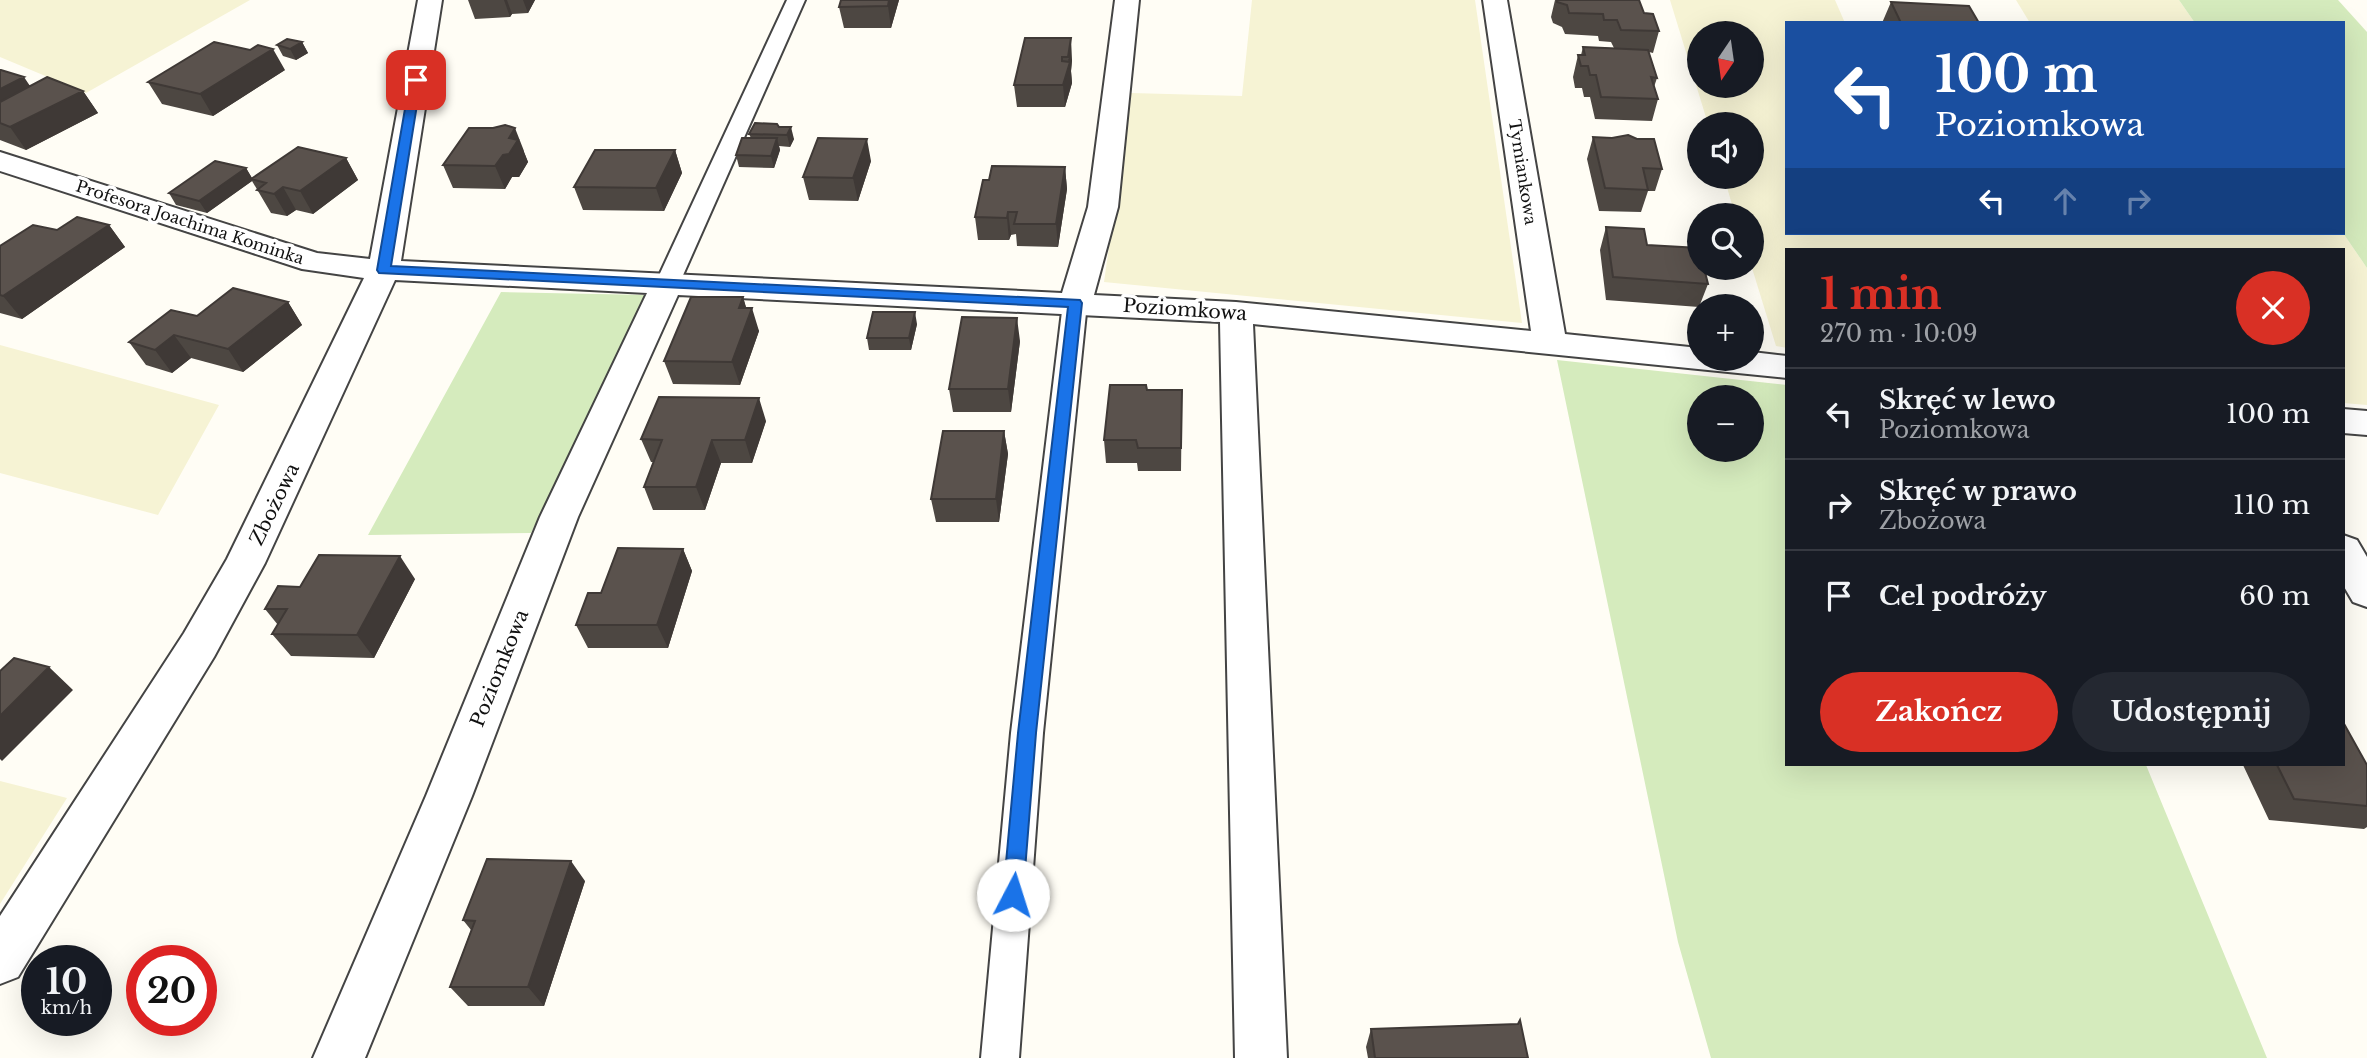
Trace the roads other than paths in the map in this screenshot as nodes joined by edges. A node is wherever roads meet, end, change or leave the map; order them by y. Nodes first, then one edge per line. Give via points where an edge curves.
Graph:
1 (430, 0) edge
2 (796, 0) edge
3 (1127, 0) edge
4 (1495, 0) edge
5 (0, 161) edge
6 (384, 270) junction
7 (668, 282) junction
8 (1075, 303) junction
9 (1236, 312) junction
10 (1550, 344) junction
11 (1687, 358) edge
12 (1764, 365) edge
13 (1785, 367) edge
14 (2345, 421) edge
15 (2367, 423) edge
16 (2345, 553) edge
17 (2367, 591) edge
18 (0, 960) edge
19 (339, 1058) edge
20 (1000, 1058) edge
21 (1261, 1058) edge

1 - 6 street, Zbożowa
2 - 7 lane
3 - 8 street via 1103,207
4 - 10 street, Tymiankowa
5 - 6 street, Profesora Joachima Kominka via 313,262
6 - 7 street, Poziomkowa
6 - 18 street, Zbożowa via 245,563 199,645
7 - 8 street, Poziomkowa
7 - 19 street, Poziomkowa via 559,517
8 - 9 street, Poziomkowa
8 - 20 lane via 1027,733
9 - 10 street, Poziomkowa
9 - 21 street
10 - 11 street, Poziomkowa
12 - 13 street, Poziomkowa
14 - 15 street
16 - 17 street

